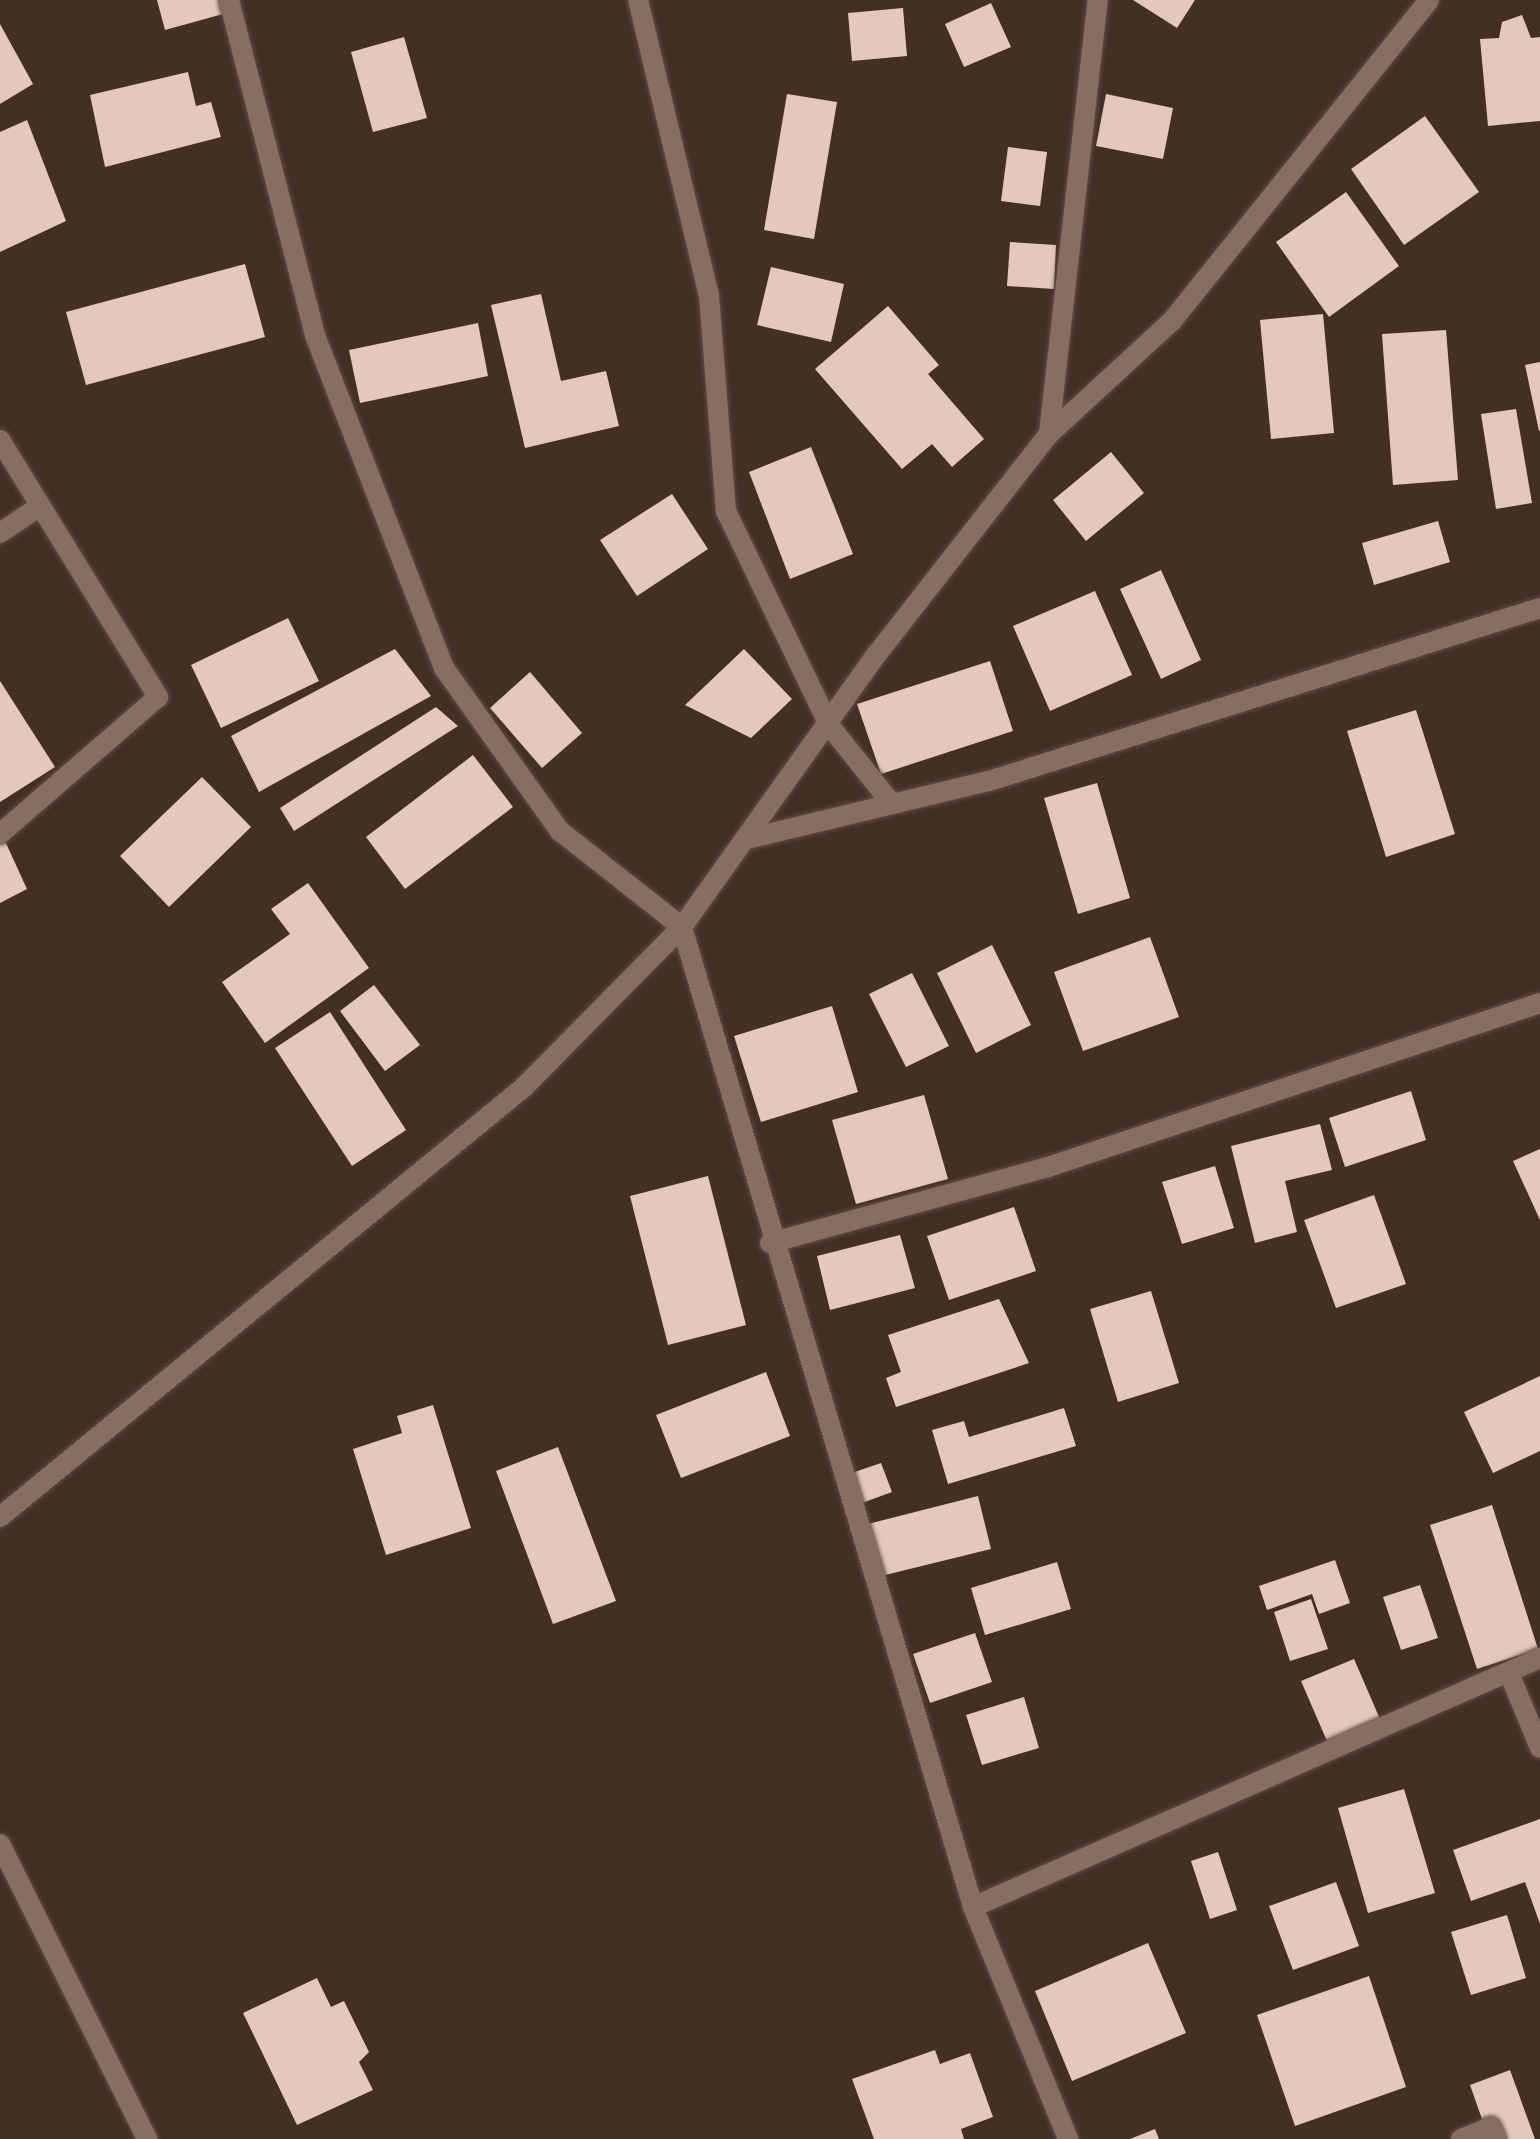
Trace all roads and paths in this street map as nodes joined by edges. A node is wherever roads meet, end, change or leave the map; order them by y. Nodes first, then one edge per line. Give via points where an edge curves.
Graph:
1 (229, 0) edge
2 (638, 0) edge
3 (1098, 0) edge
4 (1429, 0) edge
5 (1049, 434) junction
6 (0, 440) edge
7 (40, 506) junction
8 (0, 533) edge
9 (1540, 608) edge
10 (829, 725) junction
11 (892, 804) junction
12 (0, 834) edge
13 (751, 838) junction
14 (682, 927) junction
15 (1540, 1003) edge
16 (770, 1243) junction
17 (0, 1517) edge
18 (1540, 1658) edge
19 (1509, 1673) junction
20 (1540, 1748) edge
21 (0, 1844) edge
22 (973, 1907) junction
23 (147, 2139) edge
24 (1068, 2139) edge
25 (1461, 2139) edge
26 (1496, 2139) edge

1 - 14 street via 316,338 444,668 560,831
2 - 10 street via 709,296 726,511
3 - 5 street
4 - 5 street via 1172,321
5 - 10 street
6 - 7 street
7 - 8 street
7 - 12 street via 158,697
9 - 11 street via 989,781
10 - 11 street
10 - 13 street
11 - 13 street
13 - 14 street
14 - 16 street
14 - 17 street via 524,1087
15 - 16 street via 1048,1167
16 - 22 street
18 - 19 street
19 - 20 street
19 - 22 street
21 - 23 street
22 - 24 street
25 - 26 street via 1491,2127

